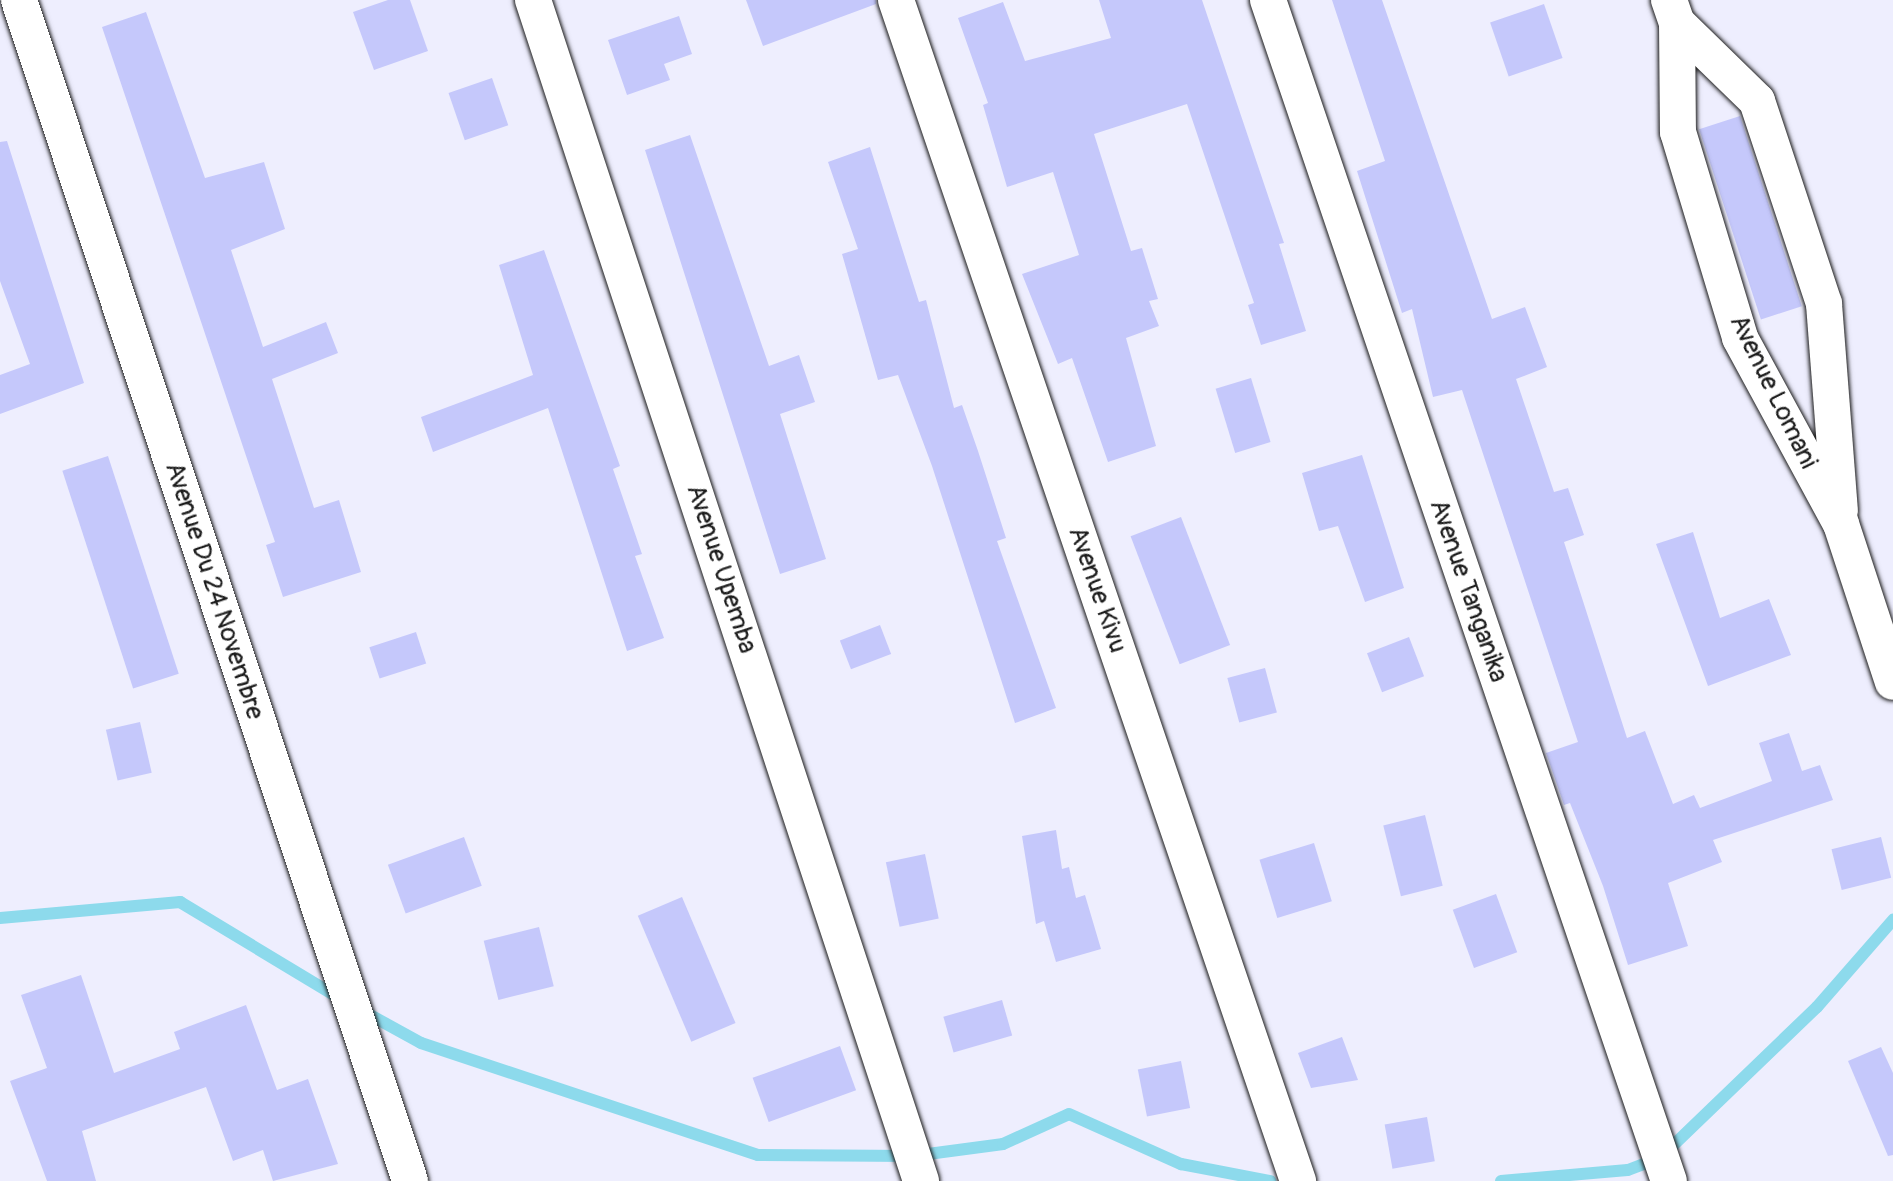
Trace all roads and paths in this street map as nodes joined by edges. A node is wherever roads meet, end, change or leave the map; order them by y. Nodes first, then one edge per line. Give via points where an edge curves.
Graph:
1 (19, 0) edge
2 (533, 0) edge
3 (896, 0) edge
4 (1268, 0) edge
5 (1673, 12) edge
6 (1841, 524) junction
7 (1893, 682) edge
8 (410, 1181) edge
9 (921, 1181) edge
10 (1298, 1181) edge
11 (1669, 1181) edge

1 - 8 street, Avenue Du 24 Novembre
2 - 9 street, Avenue Upemba
3 - 10 street, Avenue Kivu
4 - 11 street, Avenue Tanganika
5 - 6 street, Avenue Lomani via 1678,132 1740,338
5 - 6 street via 1757,101 1824,304
6 - 7 street, Avenue Lomani

